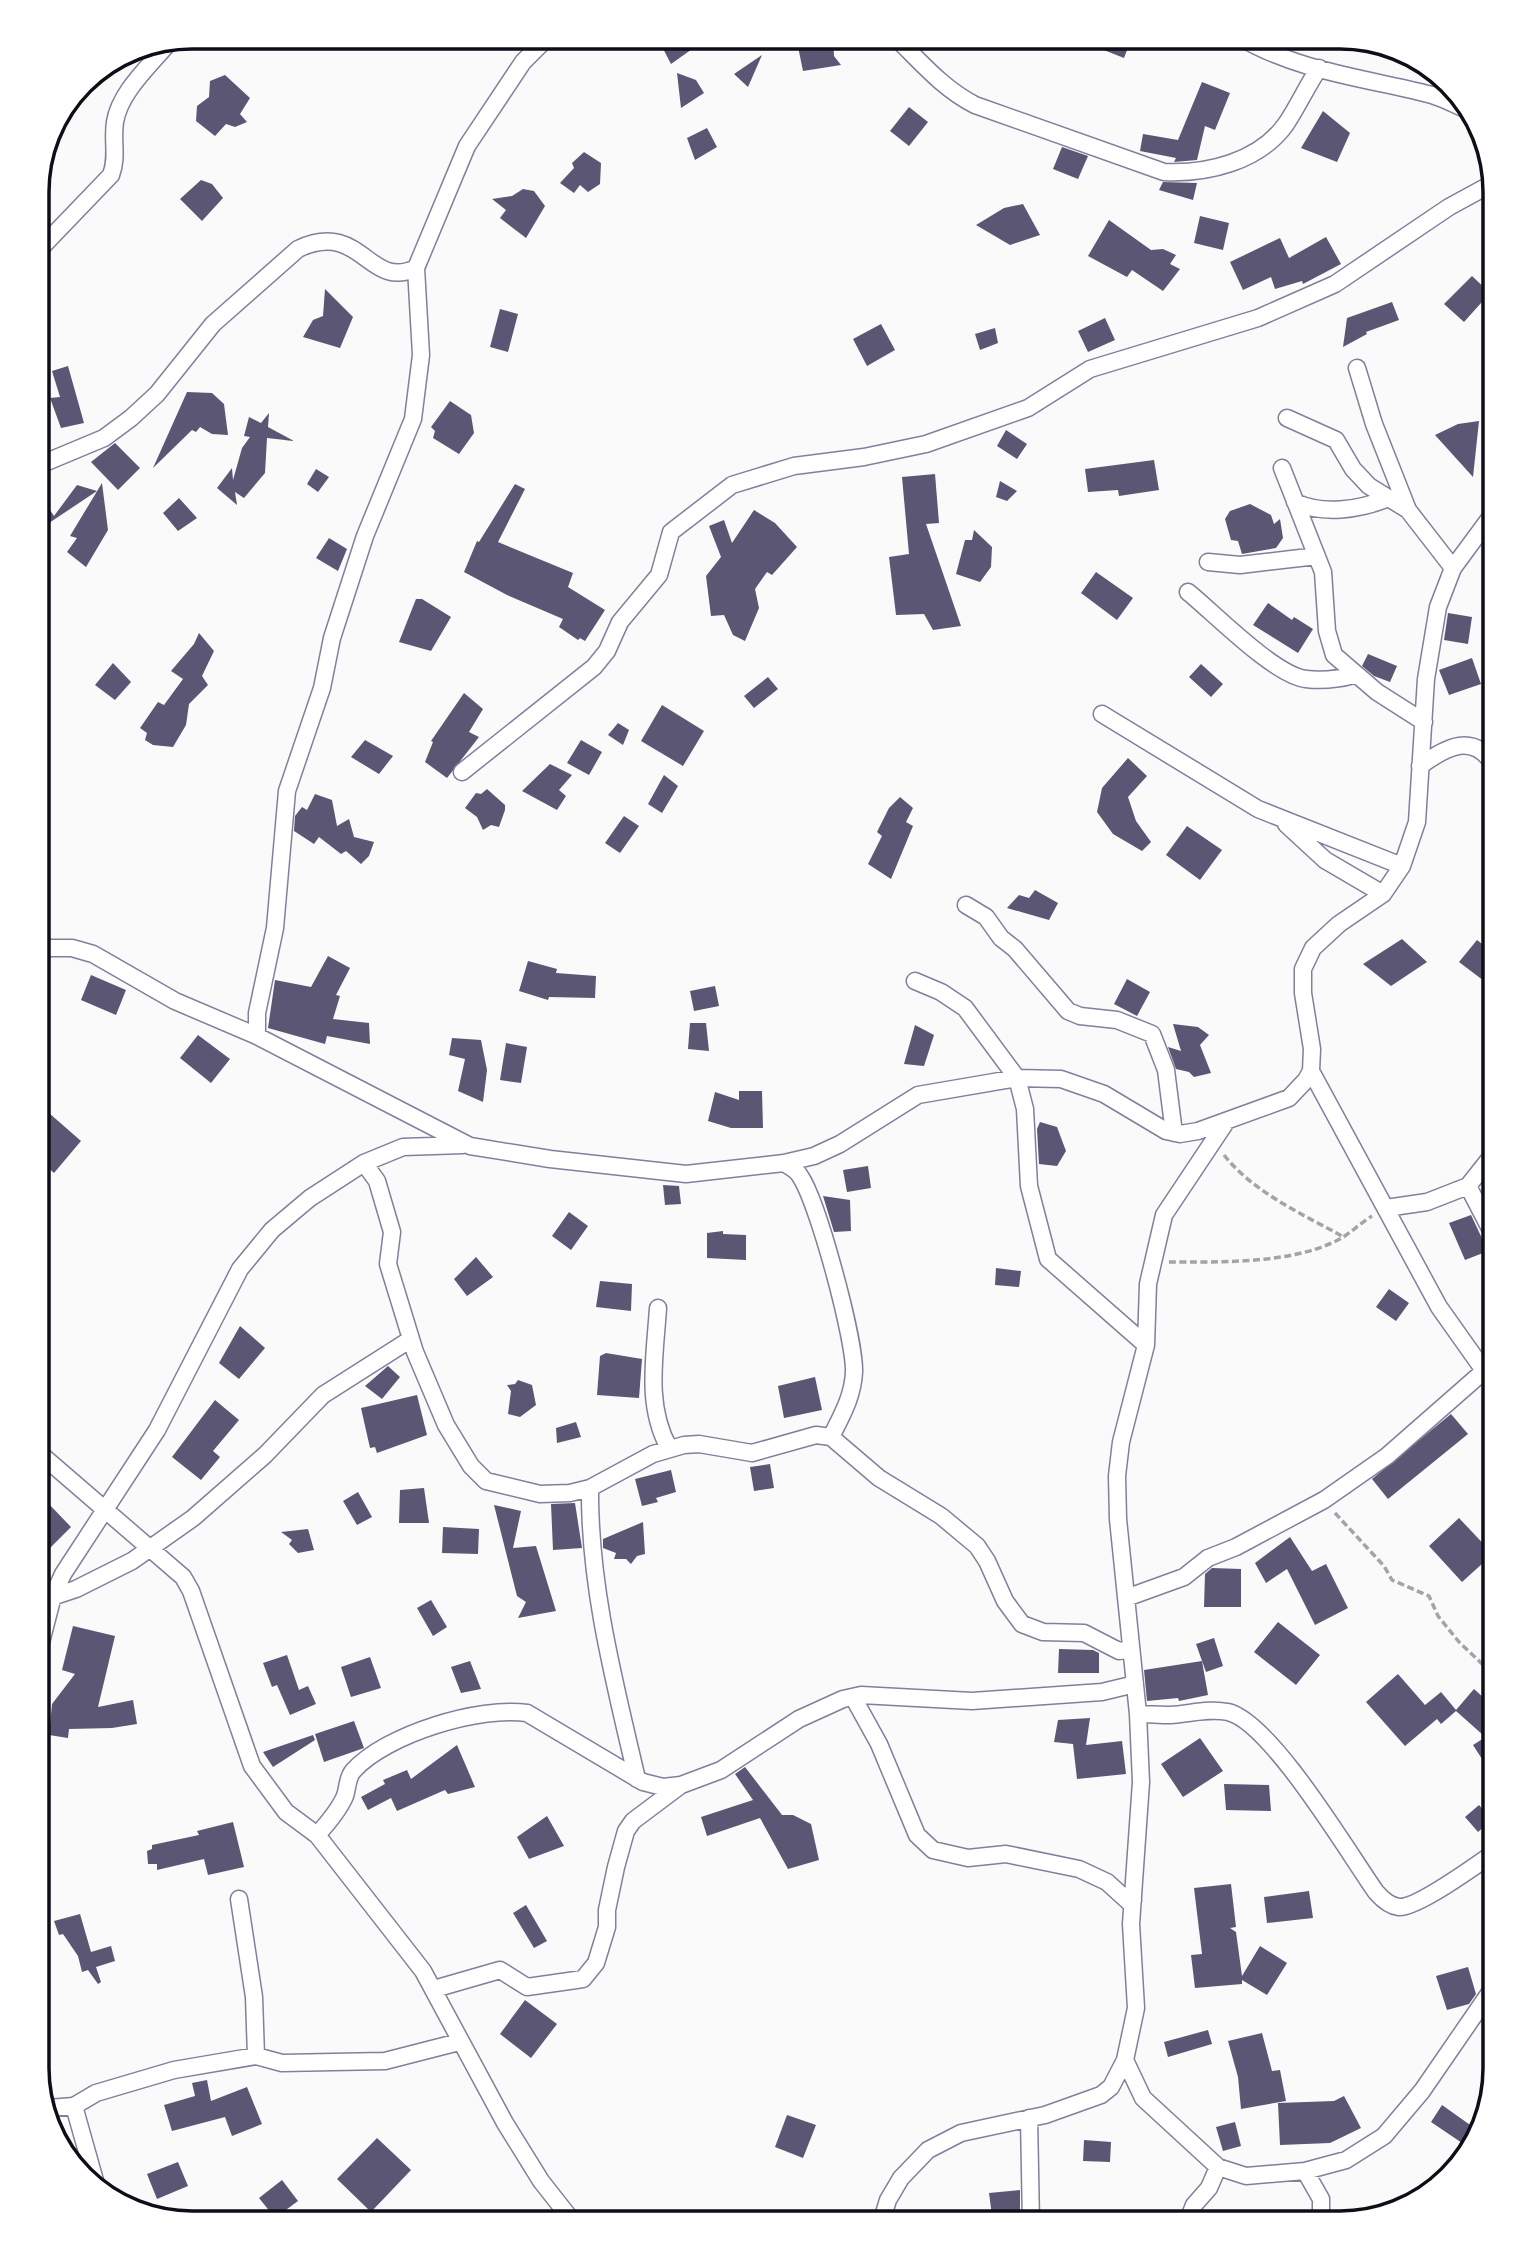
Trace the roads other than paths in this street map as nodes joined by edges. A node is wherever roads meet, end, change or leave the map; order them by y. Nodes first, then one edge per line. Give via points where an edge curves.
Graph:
1 (536, 49) edge
2 (907, 49) edge
3 (1260, 49) edge
4 (160, 53) edge
5 (1319, 68) junction
6 (1451, 103) edge
7 (1483, 189) edge
8 (49, 240) edge
9 (416, 268) junction
10 (1357, 368) dead end
11 (1287, 418) dead end
12 (49, 461) edge
13 (1282, 468) dead end
14 (1385, 499) junction
15 (1295, 502) junction
16 (1408, 510) junction
17 (1483, 527) edge
18 (1317, 556) junction
19 (1208, 562) dead end
20 (1453, 568) junction
21 (1188, 592) dead end
22 (1354, 675) junction
23 (1102, 714) dead end
24 (1424, 722) junction
25 (1483, 754) edge
26 (1420, 766) junction
27 (462, 772) dead end
28 (1282, 820) junction
29 (1402, 866) junction
30 (1383, 894) junction
31 (967, 905) dead end
32 (49, 948) edge
33 (915, 981) dead end
34 (257, 1036) junction
35 (1311, 1071) junction
36 (1017, 1078) junction
37 (1226, 1122) junction
38 (1174, 1133) junction
39 (470, 1146) junction
40 (364, 1163) junction
41 (783, 1163) junction
42 (1483, 1167) edge
43 (1468, 1186) junction
44 (1386, 1208) junction
45 (1483, 1215) edge
46 (658, 1308) dead end
47 (411, 1339) junction
48 (1146, 1345) junction
49 (1483, 1371) joint
50 (831, 1437) junction
51 (669, 1448) junction
52 (49, 1461) edge
53 (590, 1489) junction
54 (107, 1510) junction
55 (151, 1548) junction
56 (53, 1596) junction
57 (49, 1598) edge
58 (1126, 1598) junction
59 (49, 1612) edge
60 (1131, 1649) junction
61 (1135, 1684) junction
62 (853, 1697) junction
63 (1138, 1714) junction
64 (637, 1779) junction
65 (681, 1786) junction
66 (317, 1835) junction
67 (1483, 1861) edge
68 (239, 1899) dead end
69 (1133, 1900) junction
70 (434, 1989) junction
71 (1483, 2002) edge
72 (459, 2042) junction
73 (256, 2056) junction
74 (1125, 2060) junction
75 (74, 2105) junction
76 (55, 2107) edge
77 (1029, 2118) junction
78 (1218, 2167) junction
79 (92, 2170) edge
80 (1305, 2171) junction
81 (565, 2211) edge
82 (885, 2211) edge
83 (1031, 2211) edge
84 (1192, 2211) edge
85 (1321, 2211) edge

1 - 9 street via 467,146
2 - 5 street via 953,94 1164,172 1187,173 1239,161 1269,144
3 - 5 street
4 - 8 street via 118,112 111,175
5 - 6 street
7 - 27 street via 1335,284 1258,318 1090,369 1020,411 926,444 794,466 732,485 671,532 659,575 620,622 594,667
9 - 12 street via 394,274 332,240 298,249 213,324 157,394 131,418 104,438
9 - 34 street via 421,355 413,419 365,536 287,791 275,928 257,1013
10 - 16 street
11 - 14 street via 1336,440 1353,469
13 - 15 street
14 - 15 street via 1353,510
14 - 16 street
15 - 18 street
16 - 20 street
17 - 20 street
18 - 19 street via 1240,565
18 - 22 street via 1326,587 1330,648
20 - 24 street via 1431,640
21 - 22 street via 1290,673 1303,679
22 - 24 street
23 - 28 street
24 - 26 street
25 - 26 street via 1463,745 1443,748
26 - 29 street via 1417,822
28 - 29 street
28 - 30 street via 1325,860
29 - 30 street
30 - 35 street via 1329,933 1306,961 1303,993
31 - 38 street via 986,917 1068,1012 1117,1020 1152,1034 1166,1070
32 - 34 street via 93,954 175,1001
33 - 36 street via 965,1008
34 - 39 street
35 - 37 street via 1289,1098
35 - 44 street
36 - 38 street via 1062,1079 1087,1086
36 - 41 street via 918,1095 841,1144
36 - 48 street via 1025,1109 1029,1186 1048,1259
37 - 38 street
37 - 48 street via 1168,1206 1151,1262
39 - 40 street via 403,1147
39 - 41 street via 665,1174 709,1174
40 - 47 street via 377,1181 392,1232 388,1264
40 - 54 street via 272,1230 240,1269 157,1430
41 - 50 street via 800,1175 814,1204 841,1299 854,1370 851,1395
42 - 43 street
43 - 44 street via 1427,1202
43 - 45 street
44 - 49 street via 1438,1307
46 - 51 street via 654,1406
47 - 53 street via 446,1425 478,1475 501,1486 540,1494
47 - 55 street via 323,1395 265,1455
48 - 58 street via 1117,1476
49 - 58 street via 1387,1456 1324,1500 1208,1558 1184,1577
50 - 51 street via 816,1435 752,1453 699,1444
50 - 60 street via 879,1478 941,1516 977,1546 1021,1624 1043,1632 1084,1633 1119,1651
51 - 53 street
52 - 54 street
53 - 64 street via 604,1631
54 - 55 street
54 - 56 street via 78,1549
55 - 56 street via 76,1589
55 - 66 street via 174,1566 191,1591 253,1766 286,1812
56 - 57 street
56 - 59 street
58 - 60 street
60 - 61 street
61 - 62 street via 1102,1692 995,1700
61 - 63 street
62 - 65 street via 799,1719 721,1770
62 - 69 street via 879,1744 916,1835 933,1850 968,1858 1006,1854 1079,1869 1107,1882 1129,1902
63 - 67 street via 1200,1710 1231,1713 1244,1720 1297,1777 1376,1892 1393,1905 1409,1905
63 - 69 street via 1142,1793
64 - 65 street via 663,1787
64 - 66 street via 527,1713 505,1711 451,1721 377,1752 352,1773 342,1802
65 - 70 street via 626,1831 607,1927 596,1964 583,1979 527,1987 500,1970
66 - 70 street
68 - 73 street via 254,1997
69 - 74 street via 1136,2008
70 - 72 street
71 - 80 street via 1422,2091 1384,2136 1346,2160
72 - 73 street via 385,2060 282,2063
72 - 81 street via 541,2181
73 - 75 street via 174,2070 103,2090
74 - 77 street via 1111,2087 1101,2095
74 - 78 street via 1143,2098
75 - 76 street
75 - 79 street
77 - 82 street via 961,2133 928,2150 901,2178
77 - 83 street
78 - 80 street via 1246,2176
78 - 84 street
80 - 85 street via 1321,2199

